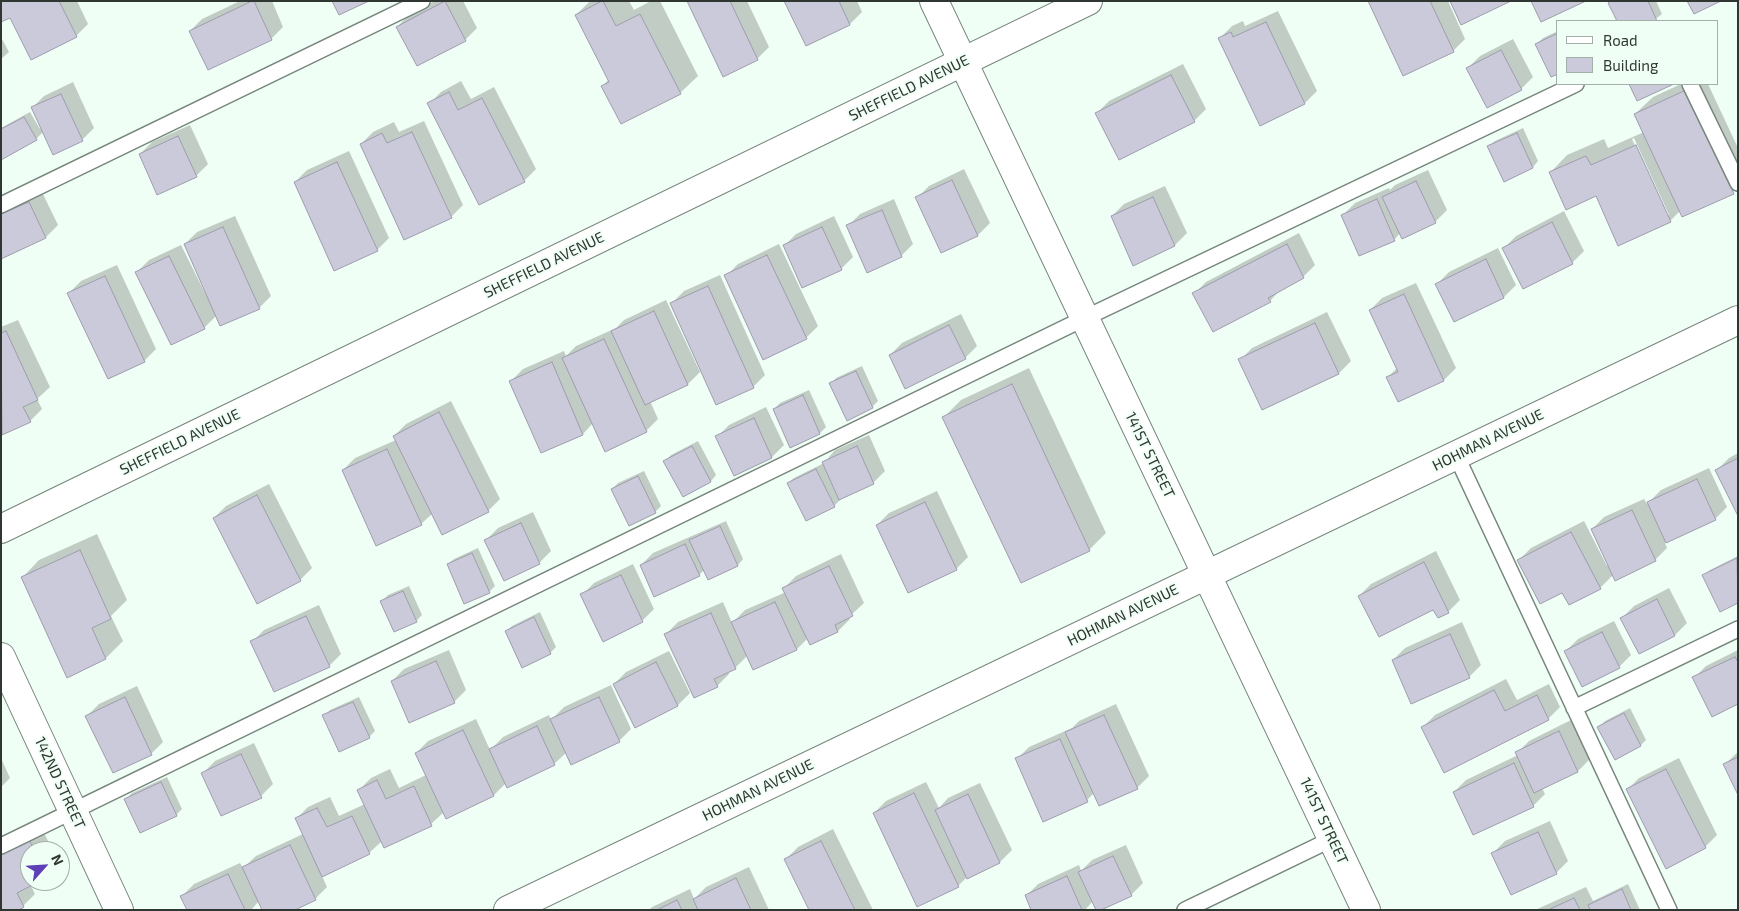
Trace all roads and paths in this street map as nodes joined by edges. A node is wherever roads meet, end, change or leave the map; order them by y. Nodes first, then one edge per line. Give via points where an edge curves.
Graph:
1 (422, 1) edge
2 (934, 1) edge
3 (1088, 1) edge
4 (963, 61) junction
5 (1574, 85) edge
6 (1690, 85) edge
7 (1738, 183) edge
8 (1, 205) edge
9 (1085, 318) junction
10 (1738, 320) edge
11 (1456, 455) junction
12 (1, 529) edge
13 (1207, 575) junction
14 (1738, 629) edge
15 (1, 657) edge
16 (1574, 708) junction
17 (73, 812) junction
18 (1332, 839) junction
19 (1, 846) edge
20 (119, 910) edge
21 (508, 910) edge
22 (1185, 910) edge
23 (1366, 910) edge
24 (1669, 910) edge

1 - 8 lane
2 - 4 street, 141ST STREET
3 - 4 street, SHEFFIELD AVENUE
4 - 9 street, 141ST STREET
4 - 12 street, SHEFFIELD AVENUE
5 - 9 lane
6 - 7 lane
9 - 13 street, 141ST STREET
9 - 17 lane
10 - 11 street, HOHMAN AVENUE
11 - 13 street, HOHMAN AVENUE
11 - 16 lane
13 - 18 street, 141ST STREET
13 - 21 street, HOHMAN AVENUE
14 - 16 lane
15 - 17 street, 142ND STREET
16 - 24 lane
17 - 19 lane
17 - 20 street, 142ND STREET
18 - 22 lane
18 - 23 street, 141ST STREET

